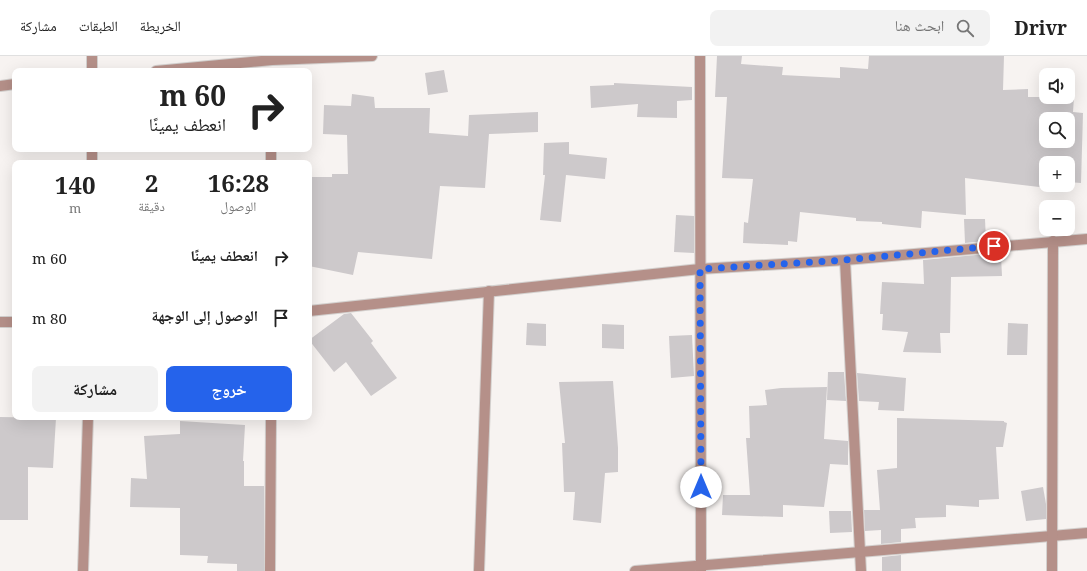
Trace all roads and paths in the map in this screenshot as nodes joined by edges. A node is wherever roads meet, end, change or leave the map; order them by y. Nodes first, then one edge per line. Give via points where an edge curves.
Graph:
1 (92, 56) edge
2 (372, 56) edge
3 (700, 56) edge
4 (272, 58) edge
5 (92, 68) edge
6 (183, 68) edge
7 (12, 84) edge
8 (0, 86) edge
9 (1087, 238) edge
10 (1053, 241) junction
11 (845, 260) junction
12 (700, 269) junction
13 (489, 291) junction
14 (312, 311) edge
15 (0, 322) edge
16 (12, 322) edge
17 (88, 420) edge
18 (271, 420) edge
19 (1087, 533) edge
20 (1052, 536) junction
21 (861, 552) junction
22 (701, 568) edge
23 (83, 571) edge
24 (270, 571) edge
25 (478, 571) edge
26 (636, 571) edge
27 (861, 571) edge
28 (1052, 571) edge

1 - 5 street
2 - 4 street
3 - 12 street
4 - 6 street
7 - 8 street
9 - 10 street
10 - 11 street
10 - 20 street
11 - 12 street
11 - 21 street
12 - 13 street
12 - 22 street
13 - 14 street
13 - 25 street
15 - 16 street
17 - 23 street
18 - 24 street
19 - 20 street
20 - 21 street
20 - 28 street
21 - 22 street
21 - 27 street
22 - 26 street

